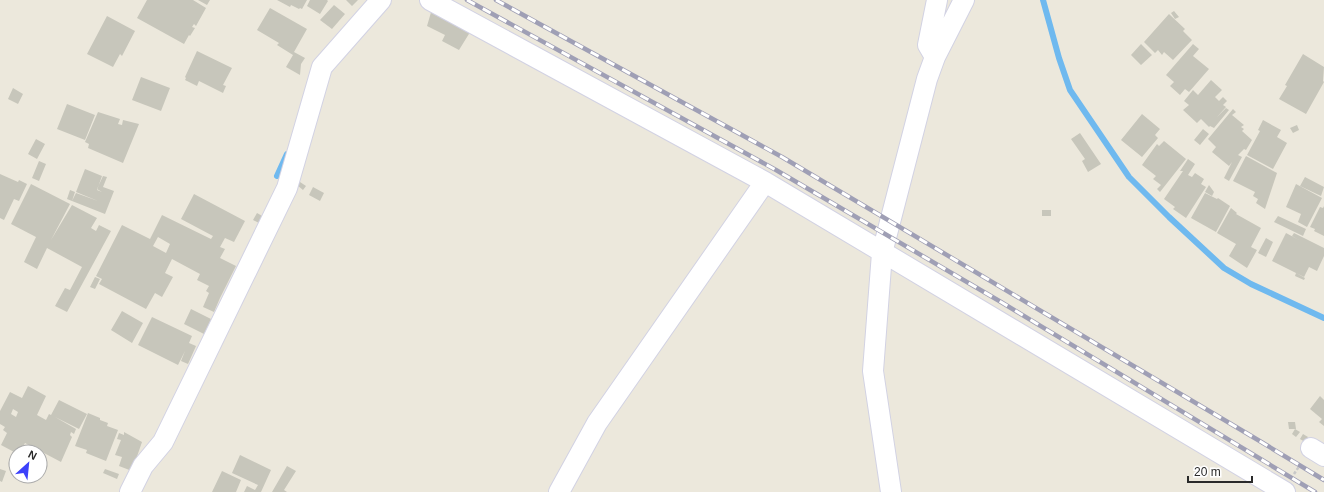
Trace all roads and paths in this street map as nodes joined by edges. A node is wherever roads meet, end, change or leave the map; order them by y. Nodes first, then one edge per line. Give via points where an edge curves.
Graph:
1 (381, 0) edge
2 (430, 0) edge
3 (937, 0) edge
4 (964, 0) edge
5 (934, 57) junction
6 (765, 182) junction
7 (882, 253) junction
8 (130, 492) edge
9 (559, 492) edge
10 (891, 492) edge
11 (1285, 492) edge

1 - 8 street via 322,67 287,188 163,442 142,466
2 - 6 street
3 - 5 street via 928,45
4 - 5 street
5 - 7 street
6 - 7 street
6 - 9 street via 597,423
7 - 10 street via 873,371
7 - 11 street

